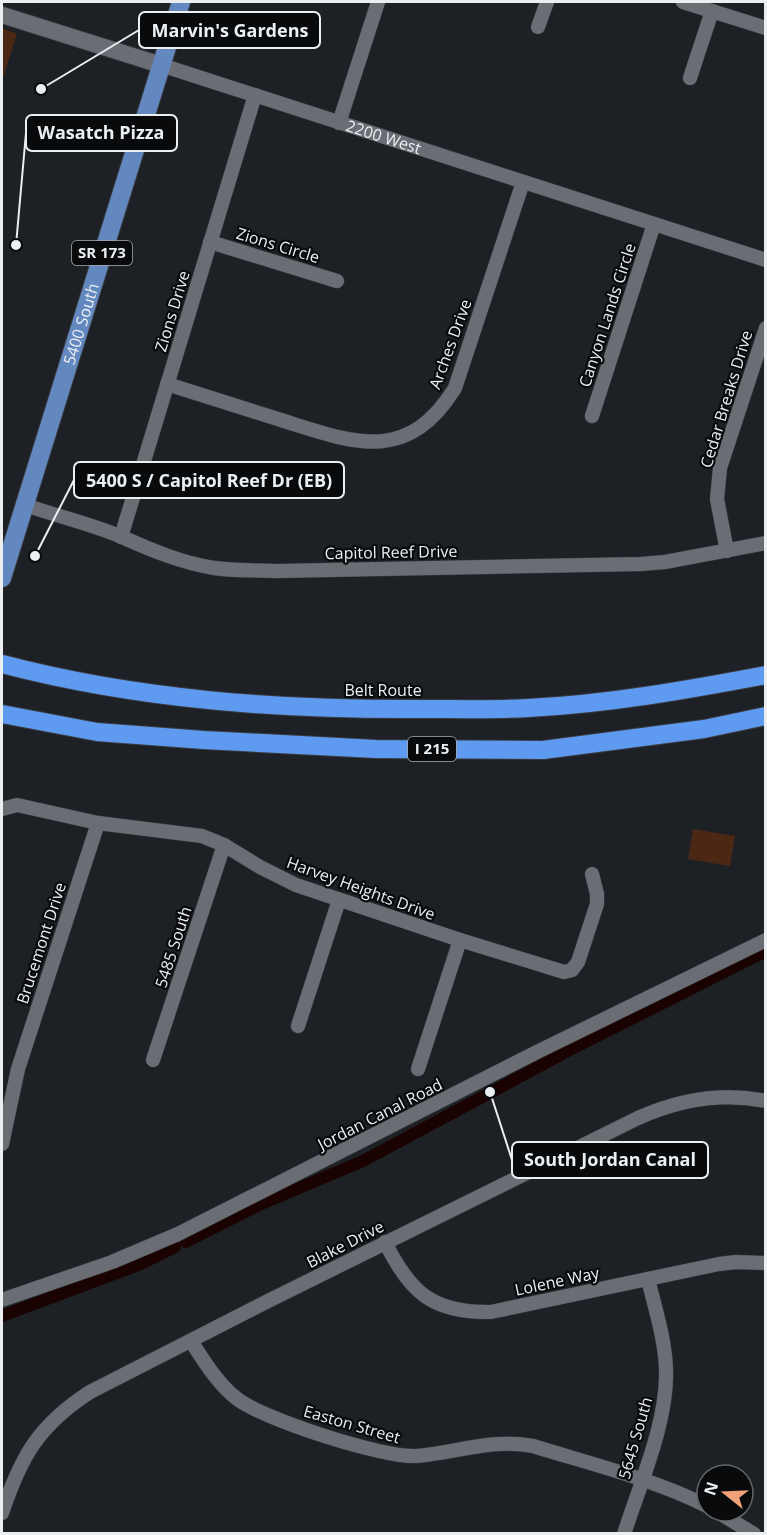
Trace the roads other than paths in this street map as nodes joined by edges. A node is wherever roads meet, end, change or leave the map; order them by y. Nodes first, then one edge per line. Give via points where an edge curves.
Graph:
1 (181, 2) edge
2 (378, 2) edge
3 (547, 2) edge
4 (683, 2) edge
5 (712, 11) junction
6 (2, 15) edge
7 (538, 27) dead end
8 (765, 28) edge
9 (161, 65) junction
10 (690, 78) dead end
11 (255, 95) junction
12 (339, 123) junction
13 (523, 182) junction
14 (654, 224) junction
15 (210, 242) junction
16 (765, 260) edge
17 (337, 281) dead end
18 (765, 328) edge
19 (167, 384) junction
20 (592, 416) dead end
21 (25, 506) junction
22 (121, 537) junction
23 (765, 543) edge
24 (727, 551) junction
25 (2, 578) edge
26 (2, 664) edge
27 (765, 675) edge
28 (10, 716) edge
29 (765, 716) edge
30 (2, 809) edge
31 (98, 823) junction
32 (224, 845) junction
33 (592, 874) dead end
34 (339, 900) junction
35 (460, 940) junction
36 (765, 940) edge
37 (298, 1026) dead end
38 (153, 1060) dead end
39 (418, 1070) dead end
40 (765, 1101) edge
41 (2, 1144) edge
42 (386, 1242) junction
43 (765, 1263) edge
44 (648, 1279) junction
45 (2, 1300) edge
46 (191, 1341) junction
47 (641, 1480) junction
48 (695, 1501) edge
49 (2, 1513) edge
50 (737, 1523) edge
51 (624, 1533) edge
52 (754, 1533) edge

1 - 9 main road, 5400 South / SR 173
2 - 12 street
3 - 7 street
4 - 5 street
5 - 8 street
5 - 10 street
6 - 9 street, 2200 West
9 - 11 street, 2200 West
9 - 21 main road, 5400 South / SR 173
11 - 12 street, 2200 West
11 - 15 street, Zions Drive
12 - 13 street, 2200 West
13 - 14 street, 2200 West
13 - 19 street, Arches Drive via 455,388 442,409 411,433 375,443 348,440
14 - 16 street, 2200 West
14 - 20 street, Canyon Lands Circle
15 - 17 street, Zions Circle
15 - 19 street, Zions Drive
18 - 24 street, Cedar Breaks Drive via 720,468 717,499
19 - 22 street, Zions Drive
21 - 22 street, Capitol Reef Drive
21 - 25 main road, 5400 South / SR 173
22 - 24 street, Capitol Reef Drive via 201,565 229,570 640,564
23 - 24 street, Capitol Reef Drive
26 - 27 highway, Belt Route via 115,688 205,700 334,709 528,708 669,693
28 - 29 highway, I 215 via 97,732 204,740 376,749 543,750 704,729
30 - 31 street, Harvey Heights Drive via 26,807
31 - 32 street, Harvey Heights Drive via 202,836
31 - 41 street, Brucemont Drive via 18,1069
32 - 34 street, Harvey Heights Drive via 286,881
32 - 38 street, 5485 South
33 - 35 street, Harvey Heights Drive via 597,904 572,970 555,970
34 - 35 street, Harvey Heights Drive
34 - 37 street
35 - 39 street
36 - 45 street, Jordan Canal Road via 178,1234 112,1262
40 - 42 street, Blake Drive via 703,1099 657,1109
42 - 44 street, Lolene Way via 409,1282 418,1290 451,1309 471,1312 491,1312
42 - 46 street, Blake Drive
43 - 44 street, Lolene Way via 719,1264
44 - 47 street, 5645 South via 661,1333 666,1384 659,1426
46 - 47 street, Easton Street via 220,1384 257,1412 356,1444 413,1456 485,1444 518,1443
46 - 49 street, Blake Drive via 90,1392 53,1420 22,1461
47 - 48 street, Easton Street
47 - 51 street, 5645 South
50 - 52 street

